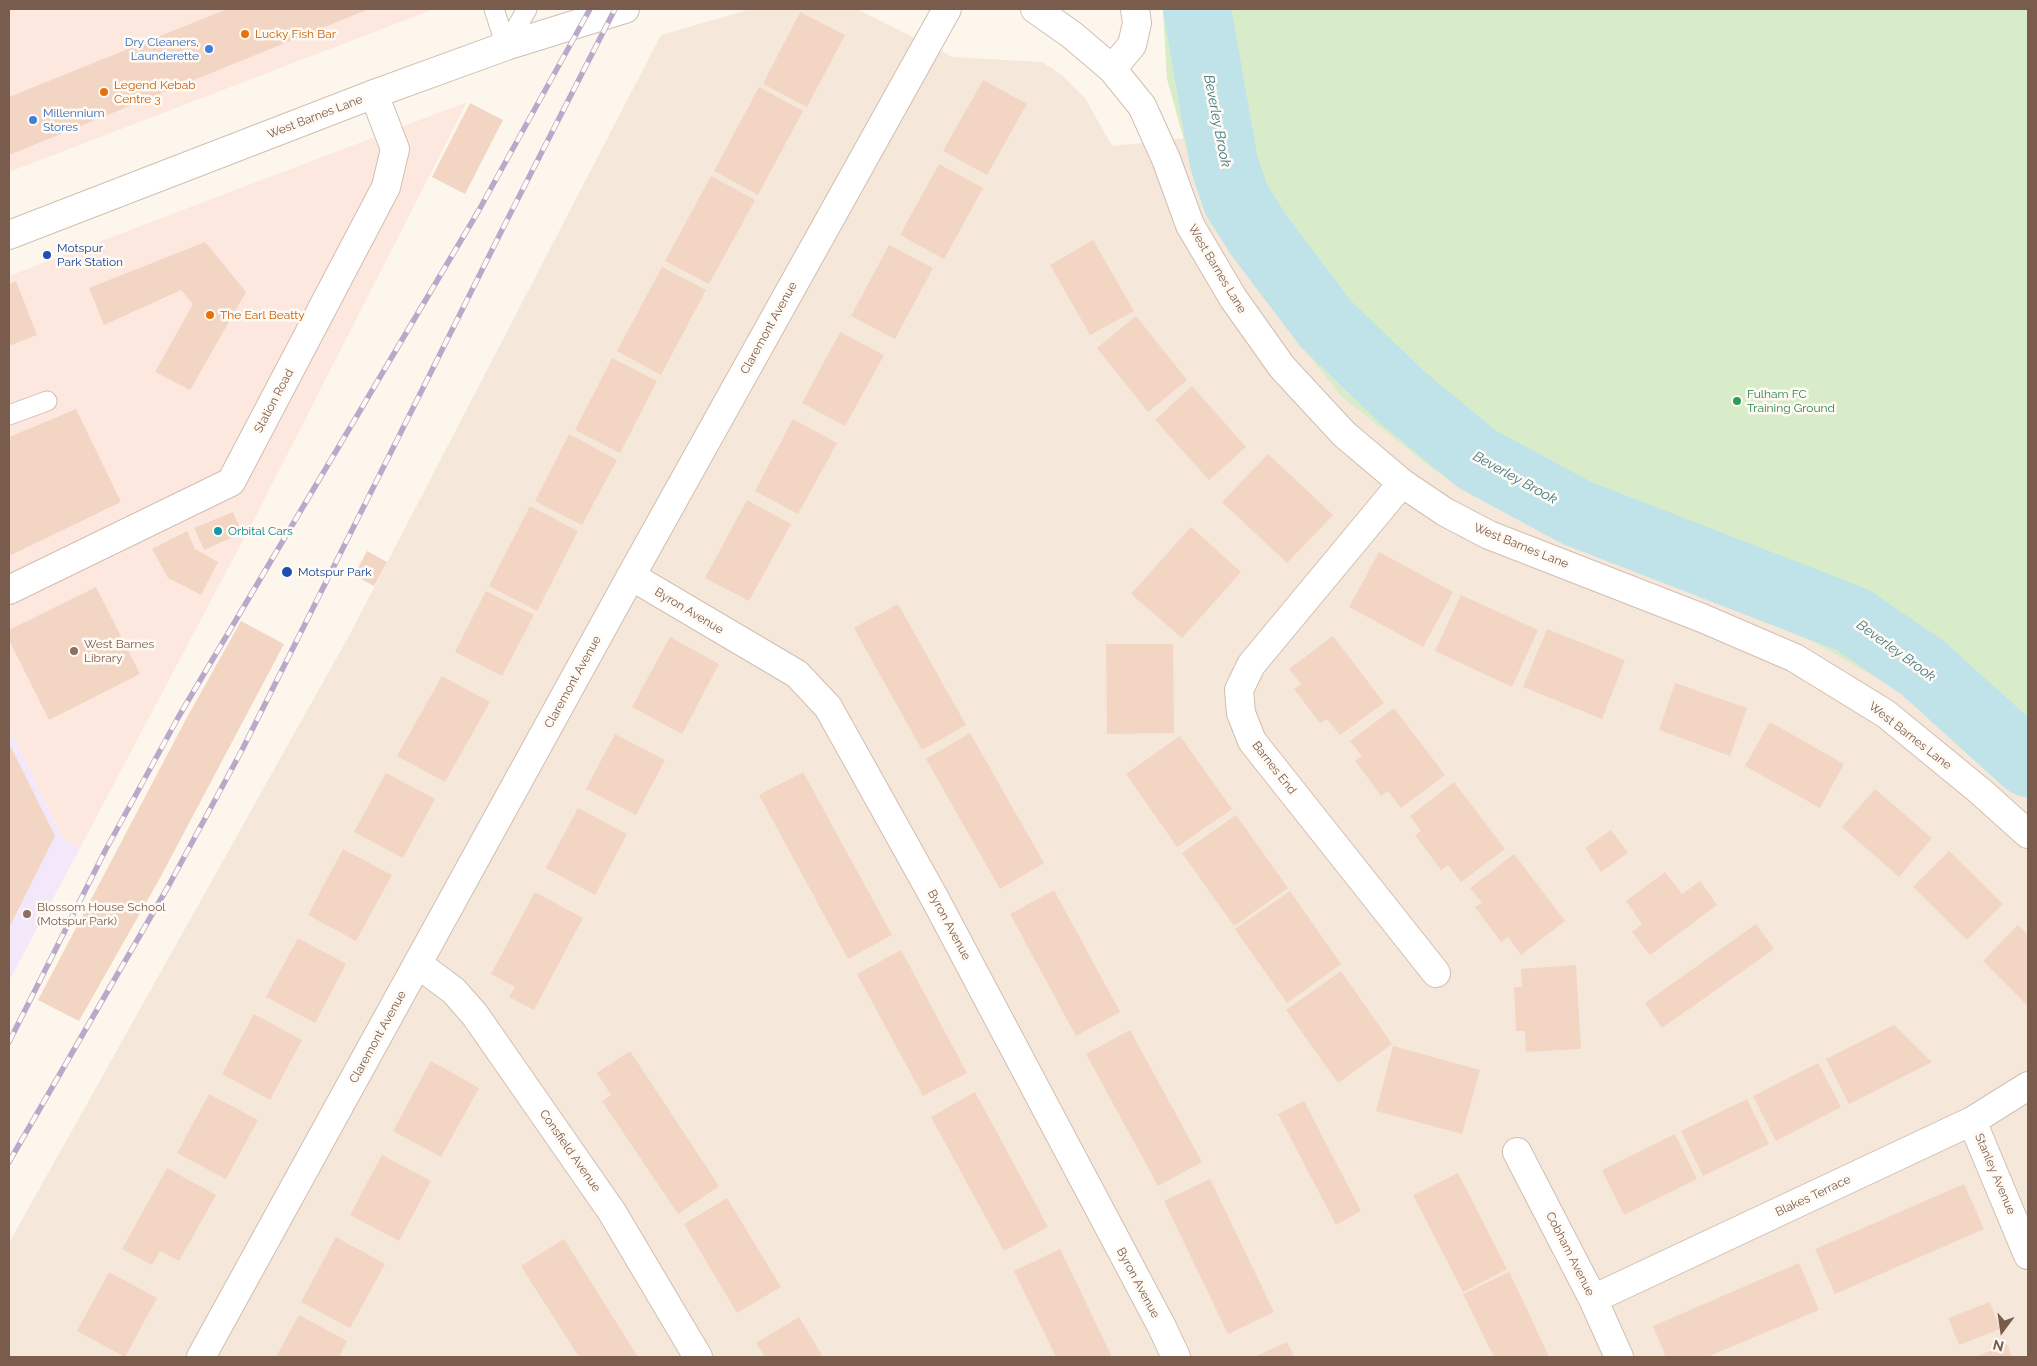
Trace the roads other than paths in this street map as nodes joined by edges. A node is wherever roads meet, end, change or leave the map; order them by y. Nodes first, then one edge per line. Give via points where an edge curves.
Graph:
1 (494, 9) edge
2 (527, 9) edge
3 (625, 9) edge
4 (947, 9) edge
5 (1035, 9) edge
6 (1135, 9) edge
7 (506, 46) junction
8 (1112, 69) junction
9 (374, 94) junction
10 (9, 235) edge
11 (47, 401) dead end
12 (9, 415) edge
13 (1402, 483) junction
14 (631, 576) junction
15 (9, 590) edge
16 (2028, 834) edge
17 (418, 964) junction
18 (1436, 973) dead end
19 (2028, 1086) edge
20 (1972, 1121) junction
21 (1517, 1152) dead end
22 (2028, 1255) edge
23 (1593, 1299) junction
24 (201, 1357) edge
25 (698, 1357) edge
26 (1176, 1357) edge
27 (1619, 1357) edge

1 - 7 lane
2 - 7 lane
3 - 7 street, West Barnes Lane
4 - 14 street, Claremont Avenue
5 - 8 street, West Barnes Lane
6 - 8 street via 1137,23 1132,45
7 - 9 street, West Barnes Lane
8 - 13 street, West Barnes Lane via 1142,106 1190,225 1233,298 1282,368 1344,434
9 - 10 street, West Barnes Lane
9 - 15 street, Station Road via 395,149 386,187 231,482
11 - 12 lane
13 - 16 street, West Barnes Lane via 1445,512 1489,535 1795,658 1886,714 1980,790
13 - 18 street, Barnes End via 1251,664 1239,690 1241,712 1252,741
14 - 17 street, Claremont Avenue
14 - 26 street, Byron Avenue via 797,674 828,707 939,906
17 - 24 street, Claremont Avenue
17 - 25 street, Consfield Avenue via 454,991 475,1015 612,1212
19 - 20 street, Blakes Terrace
20 - 22 street, Stanley Avenue
20 - 23 street, Blakes Terrace
21 - 23 street, Cobham Avenue
23 - 27 street, Cobham Avenue

